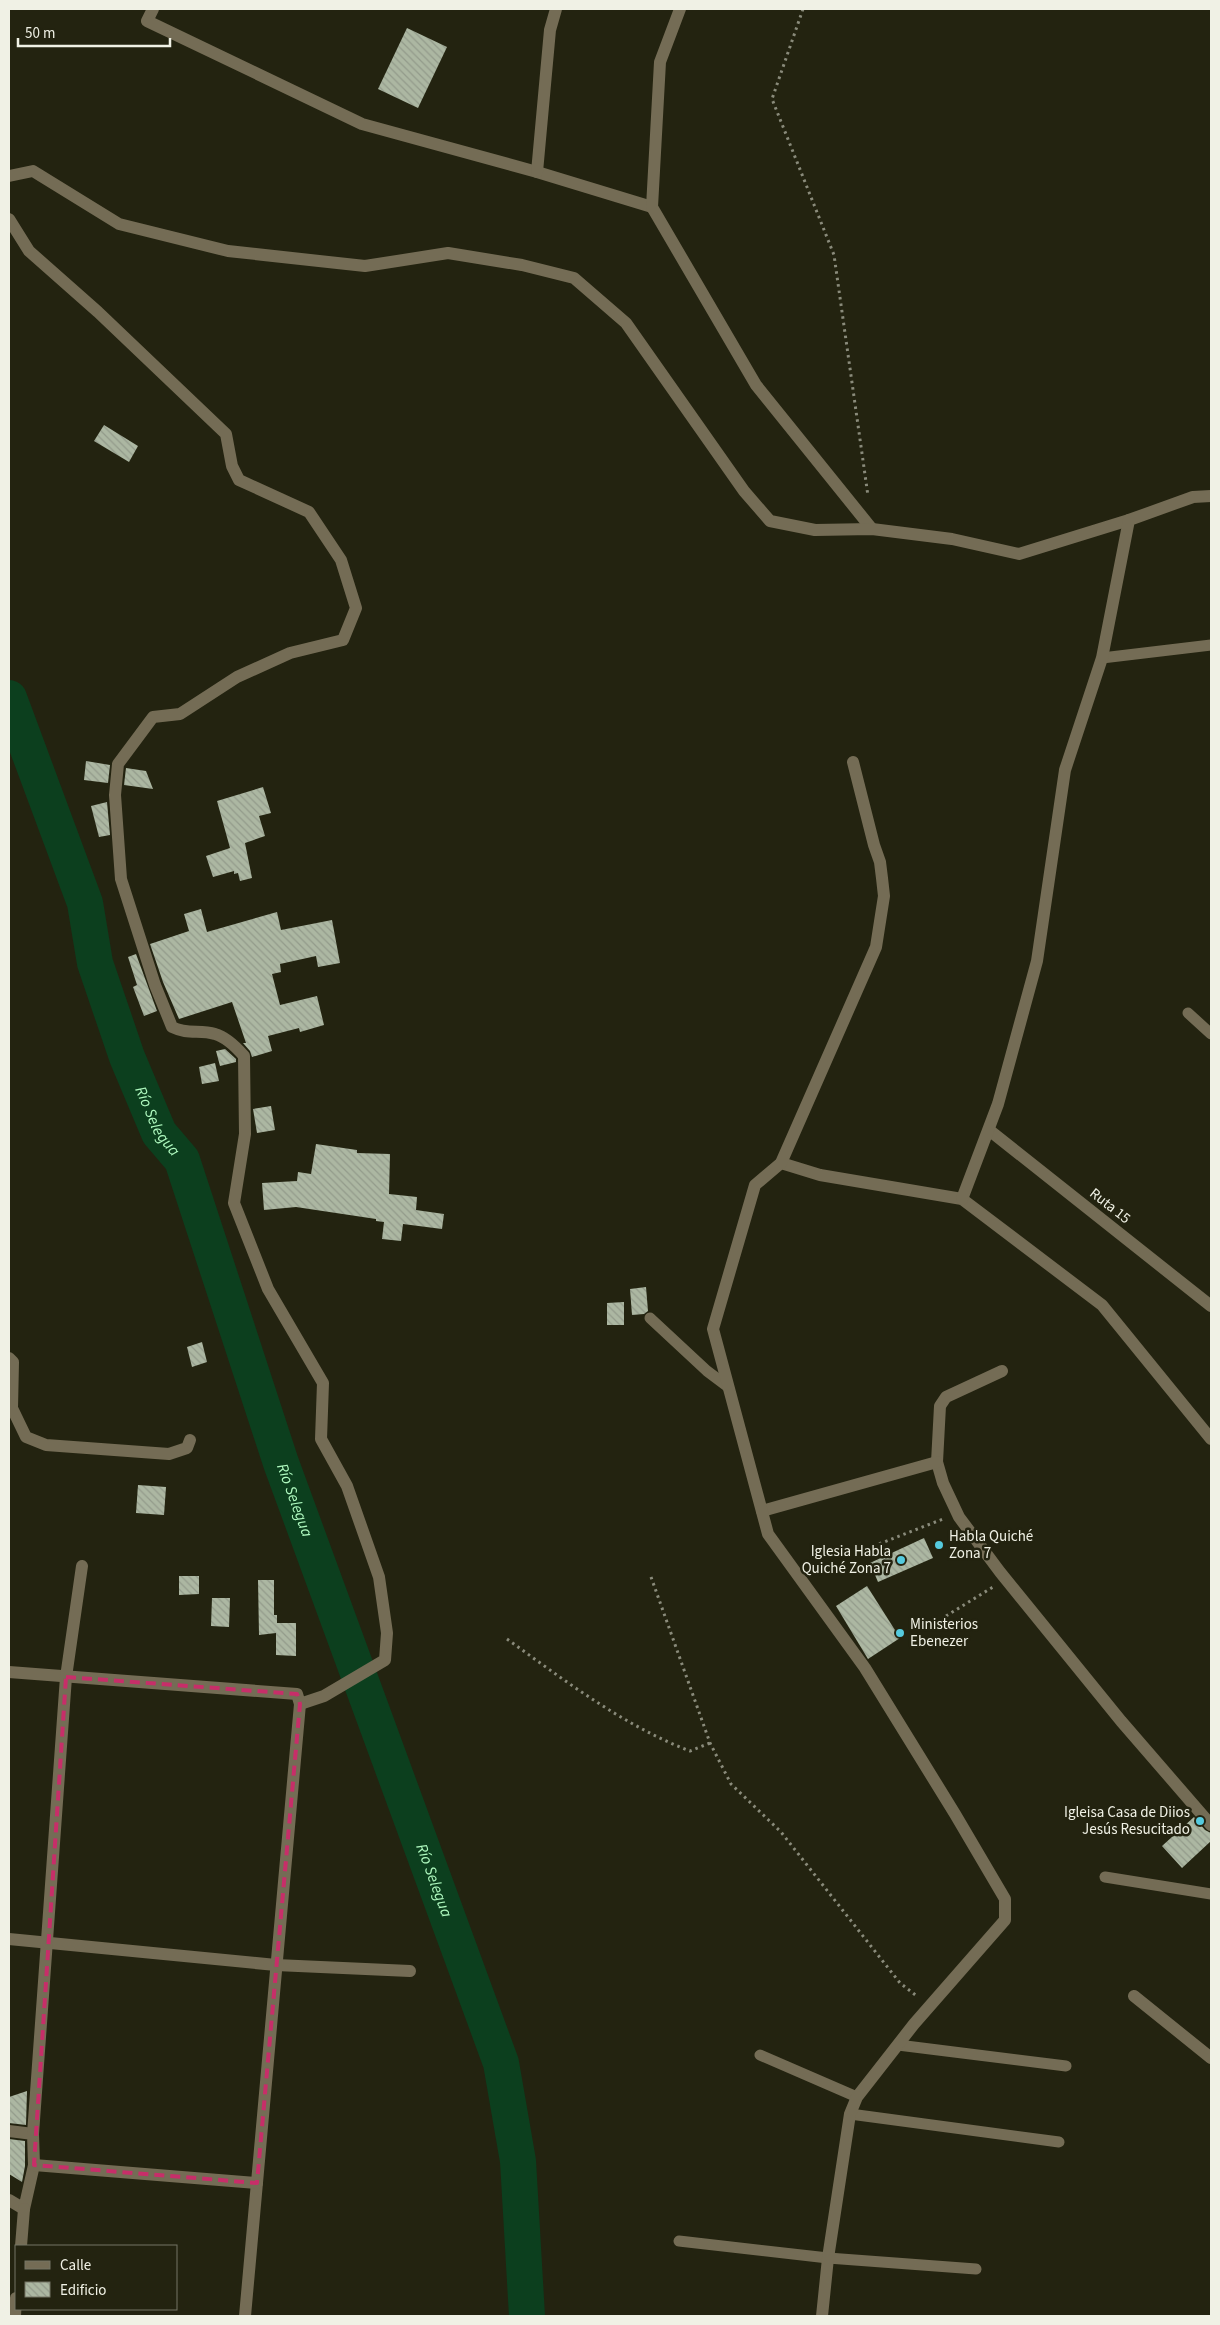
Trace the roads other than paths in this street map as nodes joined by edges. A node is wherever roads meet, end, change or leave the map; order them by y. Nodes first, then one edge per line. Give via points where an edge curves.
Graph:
1 (153, 9) edge
2 (556, 9) edge
3 (680, 9) edge
4 (537, 172) junction
5 (9, 176) edge
6 (652, 207) junction
7 (9, 219) edge
8 (1211, 496) edge
9 (1129, 520) junction
10 (872, 529) junction
11 (1211, 646) edge
12 (1102, 658) junction
13 (852, 762) dead end
14 (1188, 1013) dead end
15 (1211, 1034) edge
16 (988, 1130) junction
17 (781, 1163) junction
18 (962, 1198) junction
19 (1211, 1306) edge
20 (650, 1318) dead end
21 (9, 1358) edge
22 (1002, 1371) dead end
23 (727, 1386) junction
24 (190, 1440) dead end
25 (1211, 1440) edge
26 (937, 1462) junction
27 (762, 1511) junction
28 (82, 1566) dead end
29 (9, 1672) edge
30 (66, 1677) junction
31 (300, 1704) junction
32 (1211, 1826) edge
33 (1104, 1877) dead end
34 (1211, 1894) edge
35 (9, 1939) edge
36 (48, 1942) junction
37 (276, 1965) junction
38 (410, 1970) dead end
39 (1134, 1996) dead end
40 (898, 2045) junction
41 (760, 2055) dead end
42 (1211, 2058) edge
43 (1066, 2066) dead end
44 (857, 2097) junction
45 (850, 2114) junction
46 (9, 2131) edge
47 (33, 2134) junction
48 (1059, 2142) dead end
49 (34, 2164) junction
50 (258, 2184) junction
51 (9, 2200) edge
52 (24, 2209) junction
53 (679, 2241) dead end
54 (21, 2245) edge
55 (828, 2258) junction
56 (976, 2269) dead end
57 (245, 2316) edge
58 (822, 2316) edge

1 - 4 street via 147,21 362,124
2 - 4 street via 550,30
3 - 6 street via 660,62
4 - 6 street
5 - 10 street via 33,171 119,224 228,251 365,266 448,253 522,265 574,278 626,323 744,491 770,521 815,530
6 - 10 street via 756,386
7 - 31 street via 29,251 226,434 232,466 239,480 309,512 341,560 356,608 343,640 290,654 237,677 180,714 153,717 118,764 115,795 120,880 172,1026 182,1032 216,1034 244,1056 245,1134 234,1203 268,1289 323,1384 321,1439 347,1486 379,1576 387,1632 385,1660 324,1696
8 - 9 street via 1193,497
9 - 10 street via 1019,554 952,539
9 - 12 street
11 - 12 lane
12 - 16 street via 1065,770 1037,962
13 - 17 street via 880,862 884,896 876,946
14 - 15 lane
16 - 18 street
16 - 19 street, Ruta 15
17 - 18 street via 820,1175
17 - 23 street via 755,1185 713,1330
18 - 25 street via 1102,1306
20 - 23 lane
21 - 24 street via 13,1362 12,1408 26,1437 46,1445 169,1454 187,1448
22 - 26 street via 946,1397 940,1406
23 - 27 street
26 - 27 street
26 - 32 street via 958,1514 1006,1579
27 - 40 street via 768,1534 865,1668 1005,1899 1005,1920
28 - 30 street
29 - 30 street
30 - 31 street via 297,1694
30 - 36 street
31 - 37 street
33 - 34 lane
35 - 36 street
36 - 37 street
36 - 47 street
37 - 38 street
37 - 50 street
39 - 42 street
40 - 43 lane
40 - 44 street
41 - 44 lane
44 - 45 street
45 - 48 lane
45 - 55 street
46 - 47 street
47 - 49 street
49 - 50 street
49 - 52 street
50 - 57 street
51 - 52 street
52 - 54 street
53 - 55 lane
55 - 56 lane
55 - 58 street

